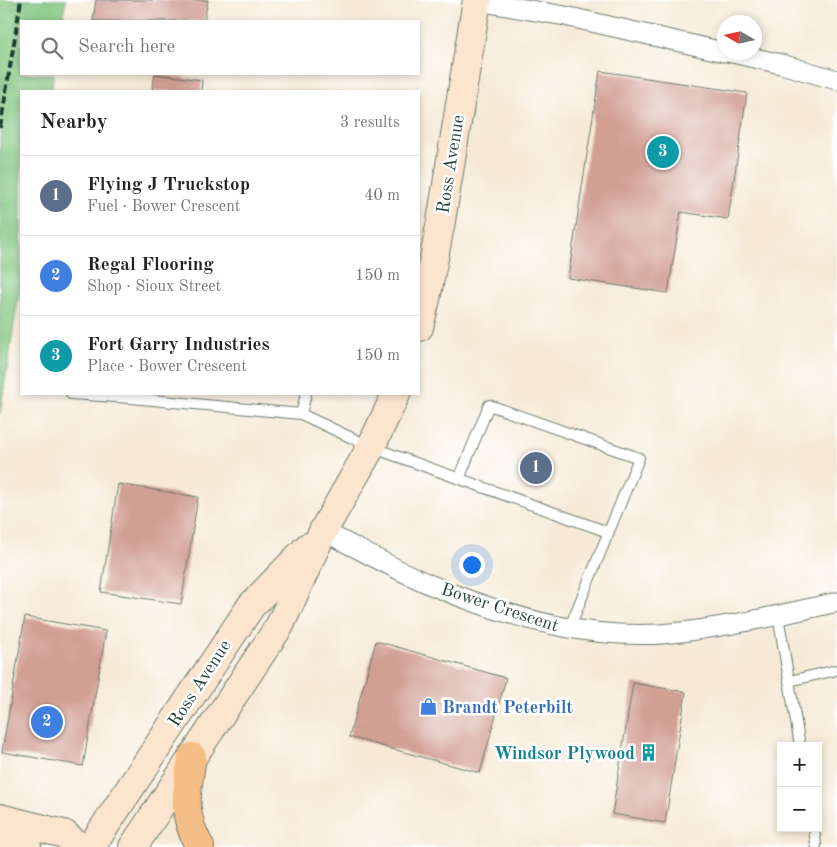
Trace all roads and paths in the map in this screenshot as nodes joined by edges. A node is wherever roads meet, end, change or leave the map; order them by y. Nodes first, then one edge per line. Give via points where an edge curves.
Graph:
1 (477, 1) edge
2 (717, 50) edge
3 (762, 60) edge
4 (837, 80) edge
5 (420, 321) edge
6 (101, 395) edge
7 (306, 395) edge
8 (396, 395) edge
9 (131, 396) edge
10 (301, 414) junction
11 (371, 447) junction
12 (460, 479) junction
13 (323, 531) junction
14 (608, 532) junction
15 (837, 602) edge
16 (778, 615) junction
17 (569, 629) junction
18 (837, 670) edge
19 (789, 682) junction
20 (799, 742) edge
21 (192, 757) junction
22 (0, 818) edge
23 (814, 832) edge
24 (0, 838) edge
25 (816, 845) dead end
26 (7, 847) edge
27 (27, 847) edge
28 (80, 847) edge
29 (91, 847) edge
30 (133, 847) edge
31 (200, 847) edge

1 - 2 street via 565,16
1 - 5 main road, Ross Avenue
3 - 4 street
6 - 9 lane
7 - 10 lane
8 - 11 main road, Ross Avenue
9 - 10 lane
10 - 11 lane
11 - 12 lane
11 - 13 main road, Ross Avenue
12 - 14 lane
12 - 14 lane via 488,405 639,458
13 - 17 street, Bower Crescent via 431,585 512,615
13 - 21 main road, Ross Avenue via 280,625
13 - 29 main road, Ross Avenue via 251,606
14 - 17 lane
15 - 16 street, Bower Crescent
16 - 17 street, Bower Crescent via 680,632 627,634
16 - 19 lane
18 - 19 lane
19 - 20 lane
21 - 30 main road, Ross Avenue
21 - 31 highway via 186,794 187,814
22 - 28 main road via 64,834
23 - 25 lane
24 - 26 main road
24 - 27 main road

